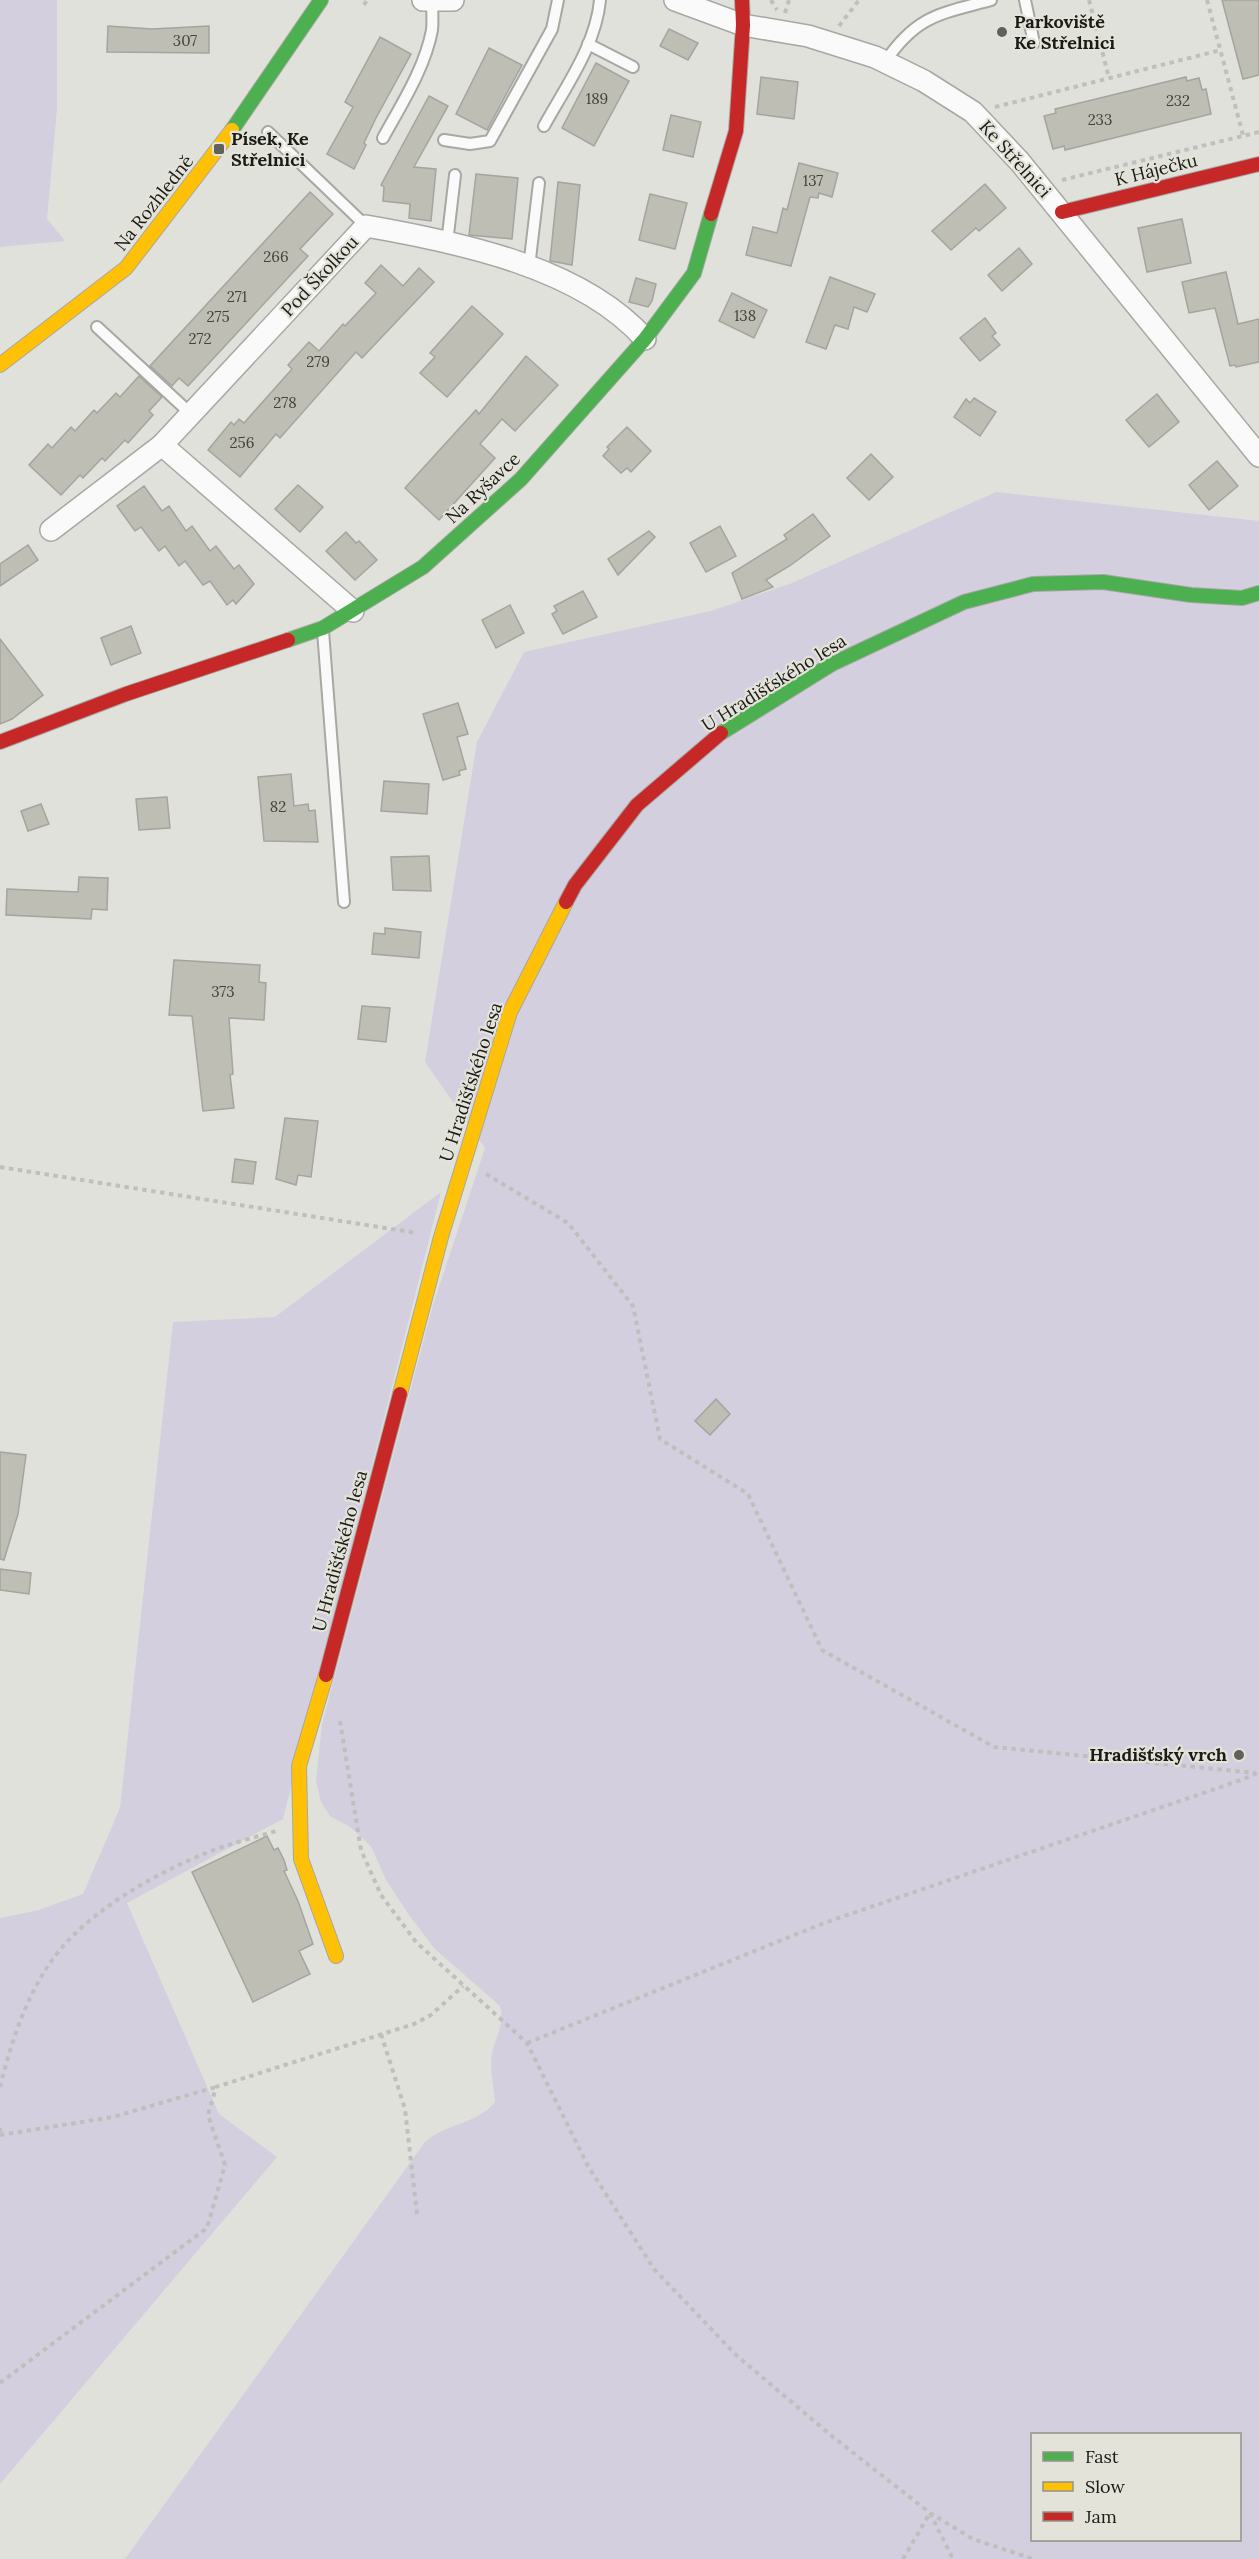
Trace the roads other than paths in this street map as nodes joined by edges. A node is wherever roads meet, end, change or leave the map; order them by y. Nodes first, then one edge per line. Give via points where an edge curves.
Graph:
1 (321, 0) edge
2 (453, 0) edge
3 (558, 0) edge
4 (600, 0) edge
5 (675, 0) edge
6 (742, 0) edge
7 (991, 0) edge
8 (1025, 0) edge
9 (427, 1) edge
10 (743, 25) junction
11 (1034, 43) dead end
12 (588, 44) junction
13 (885, 62) junction
14 (633, 68) dead end
15 (544, 126) dead end
16 (268, 132) dead end
17 (383, 138) dead end
18 (444, 140) dead end
19 (1259, 164) edge
20 (455, 176) dead end
21 (539, 183) dead end
22 (1062, 212) junction
23 (366, 226) junction
24 (447, 243) junction
25 (529, 267) junction
26 (98, 327) dead end
27 (645, 339) junction
28 (0, 365) edge
29 (191, 414) junction
30 (162, 445) junction
31 (1259, 456) edge
32 (51, 530) dead end
33 (1259, 593) edge
34 (353, 611) junction
35 (323, 628) junction
36 (0, 742) edge
37 (344, 902) dead end
38 (336, 1956) dead end

1 - 28 street, Na Rozhledně via 219,149 126,268
2 - 9 street
3 - 18 lane via 552,29 490,141 470,144
4 - 12 lane via 598,21
5 - 10 street, Ke Střelnici
6 - 10 street, Na Ryšavce
7 - 13 lane via 918,24
8 - 11 lane
9 - 17 lane via 432,28 428,44
10 - 13 street, Ke Střelnici via 808,36
10 - 27 street, Na Ryšavce via 736,131 694,273
12 - 14 lane
12 - 15 lane
13 - 22 street, Ke Střelnici via 973,112
16 - 23 lane
19 - 22 street, K Háječku
20 - 24 lane
21 - 25 lane
22 - 31 street, Ke Střelnici
23 - 24 street, Pod Školkou
23 - 29 street, Pod Školkou
24 - 25 street, Pod Školkou
25 - 27 street, Pod Školkou via 578,286 603,301
26 - 29 lane
27 - 34 street, Na Ryšavce via 521,479 423,567
29 - 30 street, Pod Školkou
30 - 32 street, Pod Školkou
30 - 34 street
33 - 38 street, U Hradišťského lesa via 1242,598 1103,582 1033,584 964,602 832,664 714,738 637,806 574,885 510,1012 441,1237 299,1766 301,1859
34 - 35 street, Na Ryšavce
35 - 36 street, Na Ryšavce via 126,694
35 - 37 lane

